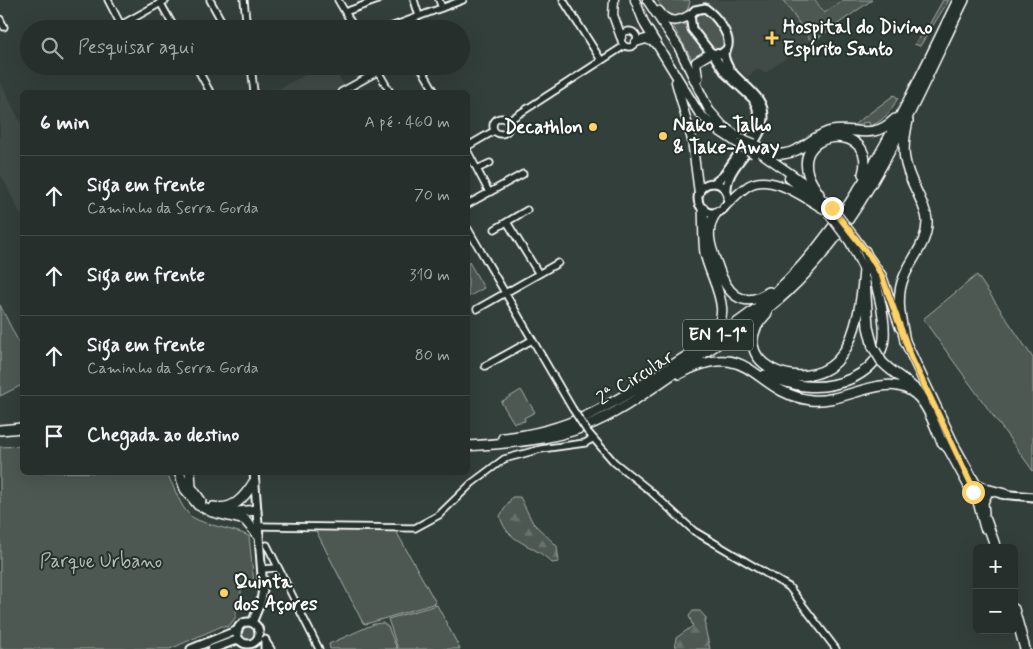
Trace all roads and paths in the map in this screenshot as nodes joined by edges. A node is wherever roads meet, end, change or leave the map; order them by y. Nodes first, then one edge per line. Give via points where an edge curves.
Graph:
1 (108, 0) edge
2 (210, 0) edge
3 (244, 0) edge
4 (338, 0) edge
5 (378, 0) edge
6 (414, 0) edge
7 (439, 0) edge
8 (463, 0) edge
9 (563, 0) edge
10 (614, 0) edge
11 (635, 0) edge
12 (647, 0) edge
13 (652, 0) edge
14 (958, 0) edge
15 (964, 0) edge
16 (162, 1) edge
17 (442, 8) junction
18 (345, 12) junction
19 (690, 15) junction
20 (419, 16) junction
21 (0, 19) edge
22 (118, 20) edge
23 (133, 20) edge
24 (171, 20) edge
25 (221, 20) edge
26 (246, 20) edge
27 (349, 20) edge
28 (411, 20) edge
29 (4, 26) dead end
30 (622, 41) junction
31 (636, 42) junction
32 (657, 44) junction
33 (724, 52) junction
34 (712, 53) junction
35 (666, 56) junction
36 (601, 60) junction
37 (201, 75) edge
38 (252, 75) edge
39 (368, 75) edge
40 (380, 75) edge
41 (425, 75) edge
42 (209, 90) edge
43 (254, 90) edge
44 (344, 90) edge
45 (389, 90) edge
46 (434, 90) edge
47 (702, 96) junction
48 (904, 114) junction
49 (508, 121) junction
50 (494, 131) junction
51 (741, 141) junction
52 (470, 145) edge
53 (755, 150) junction
54 (470, 156) edge
55 (490, 162) dead end
56 (477, 170) junction
57 (523, 174) dead end
58 (714, 183) junction
59 (489, 192) junction
60 (726, 192) junction
61 (856, 192) junction
62 (699, 193) junction
63 (819, 194) junction
64 (470, 203) edge
65 (702, 209) junction
66 (721, 209) junction
67 (527, 210) dead end
68 (828, 210) junction
69 (507, 222) junction
70 (495, 229) dead end
71 (470, 232) edge
72 (852, 240) junction
73 (865, 252) junction
74 (558, 263) dead end
75 (864, 270) junction
76 (795, 271) junction
77 (539, 274) junction
78 (787, 292) junction
79 (505, 293) junction
80 (477, 309) dead end
81 (532, 340) junction
82 (905, 341) junction
83 (485, 366) dead end
84 (755, 372) junction
85 (646, 382) junction
86 (642, 394) junction
87 (20, 428) edge
88 (0, 430) edge
89 (20, 434) edge
90 (0, 435) edge
91 (592, 439) junction
92 (470, 440) edge
93 (470, 446) edge
94 (951, 450) junction
95 (180, 475) edge
96 (190, 475) edge
97 (254, 475) edge
98 (254, 482) junction
99 (976, 494) junction
100 (987, 494) junction
101 (1005, 494) junction
102 (1033, 497) edge
103 (256, 507) junction
104 (221, 511) junction
105 (985, 518) junction
106 (985, 528) junction
107 (258, 530) junction
108 (993, 544) edge
109 (994, 544) edge
110 (267, 545) dead end
111 (278, 568) junction
112 (261, 569) junction
113 (1018, 624) edge
114 (255, 626) junction
115 (238, 630) junction
116 (251, 643) edge
117 (192, 649) edge
118 (212, 649) edge
119 (265, 649) edge
120 (271, 649) edge
121 (319, 649) edge
122 (836, 649) edge
123 (1025, 649) edge

1 - 22 street
2 - 25 street
3 - 26 street
4 - 18 street
5 - 18 street
6 - 20 street
7 - 17 street
8 - 17 street
9 - 36 street
10 - 30 main road via 613,15
11 - 32 main road
12 - 47 main road via 679,48
13 - 19 main road via 668,20 677,21
14 - 48 main road, 2ª Circular / EN 1-1ª
15 - 48 main road, 2ª Circular / EN 1-1ª
16 - 23 street
16 - 24 street
17 - 20 street
18 - 27 street
19 - 33 street via 704,8 712,13 728,40 729,46
19 - 34 street via 692,29
20 - 28 street
21 - 29 street
30 - 31 street via 630,48
30 - 31 street via 624,32 631,31
30 - 36 street
31 - 32 main road via 646,39
32 - 35 main road
33 - 34 street
33 - 60 street via 724,62 730,71 756,96 764,111 763,124 728,180
34 - 47 main road via 696,62
34 - 58 street via 726,74 752,99 758,119 753,133 723,176
35 - 51 main road via 700,113 716,129
35 - 62 main road via 685,109
36 - 49 street
37 - 42 street
38 - 43 street
39 - 44 street
40 - 45 street
41 - 46 street
47 - 51 main road via 715,119
48 - 53 main road via 868,133 833,130 823,133 802,148 785,154
48 - 61 main road, 2ª Circular / EN 1-1ª
48 - 78 main road, 2ª Circular / EN 1-1ª via 866,194 849,220
48 - 82 main road via 908,122 903,142 905,166 927,218 927,233 904,276 900,291 900,318
49 - 50 street via 505,133
49 - 50 street via 501,117 496,119 492,126
50 - 52 street
51 - 53 main road, bridge
53 - 63 main road
53 - 68 main road
54 - 56 street
55 - 56 street
56 - 59 street
57 - 59 street
58 - 60 street
58 - 62 street via 706,185
59 - 64 street
60 - 66 street via 727,200
61 - 63 main road via 865,167 863,154 849,139 831,136 820,140 808,158 808,174
61 - 76 main road, 2ª Circular / EN 1-1ª
62 - 65 street
63 - 68 main road
65 - 66 street
65 - 85 main road via 706,254 722,305 720,321 712,334
66 - 68 main road via 748,186 766,182
66 - 76 main road via 711,220 710,241 720,277 733,294 752,300 761,297
67 - 69 street
68 - 72 main road, bridge
69 - 70 street
69 - 77 street
71 - 79 street
72 - 73 main road
72 - 75 main road
73 - 82 main road via 882,276
73 - 84 main road via 876,283 884,332 882,348 871,365 851,378 824,386 797,385
74 - 77 street
75 - 78 main road via 861,306 848,344 837,360 824,370 807,376 776,371 763,364 756,354 752,337 759,322
75 - 94 main road, bridge via 868,327 873,347 882,362 921,395
76 - 85 main road, 2ª Circular / EN 1-1ª via 762,304 738,322
77 - 79 street
78 - 86 main road, 2ª Circular / EN 1-1ª
79 - 80 street
79 - 81 street
81 - 83 street
81 - 91 street, bridge
82 - 94 main road
84 - 86 main road via 738,363 714,361 685,371
84 - 94 main road via 782,391 813,400 836,399 886,386 901,386 918,396 942,442
85 - 92 main road, 2ª Circular / EN 1-1ª via 604,409 570,424 534,433
86 - 93 main road, 2ª Circular / EN 1-1ª via 603,418 573,431 527,441
87 - 88 main road
89 - 90 main road
91 - 107 street via 504,460 472,483 439,515 415,528
91 - 122 street via 694,531 789,588
94 - 99 main road
94 - 101 main road via 977,485
94 - 106 main road
95 - 104 main road via 185,489 198,506
96 - 104 main road via 196,495
97 - 98 street
98 - 103 street
98 - 104 main road via 238,502
99 - 100 street
99 - 105 main road
99 - 106 main road
100 - 101 street
100 - 105 main road via 983,502
101 - 102 street
103 - 104 main road
103 - 107 street
104 - 107 main road via 246,520
105 - 109 main road
106 - 108 main road
107 - 112 street
110 - 111 street
111 - 112 street
111 - 121 street
112 - 114 street via 262,598
113 - 123 main road
114 - 115 street via 244,624
114 - 116 street
115 - 116 street
115 - 117 street
116 - 118 street
116 - 119 street
116 - 120 street

